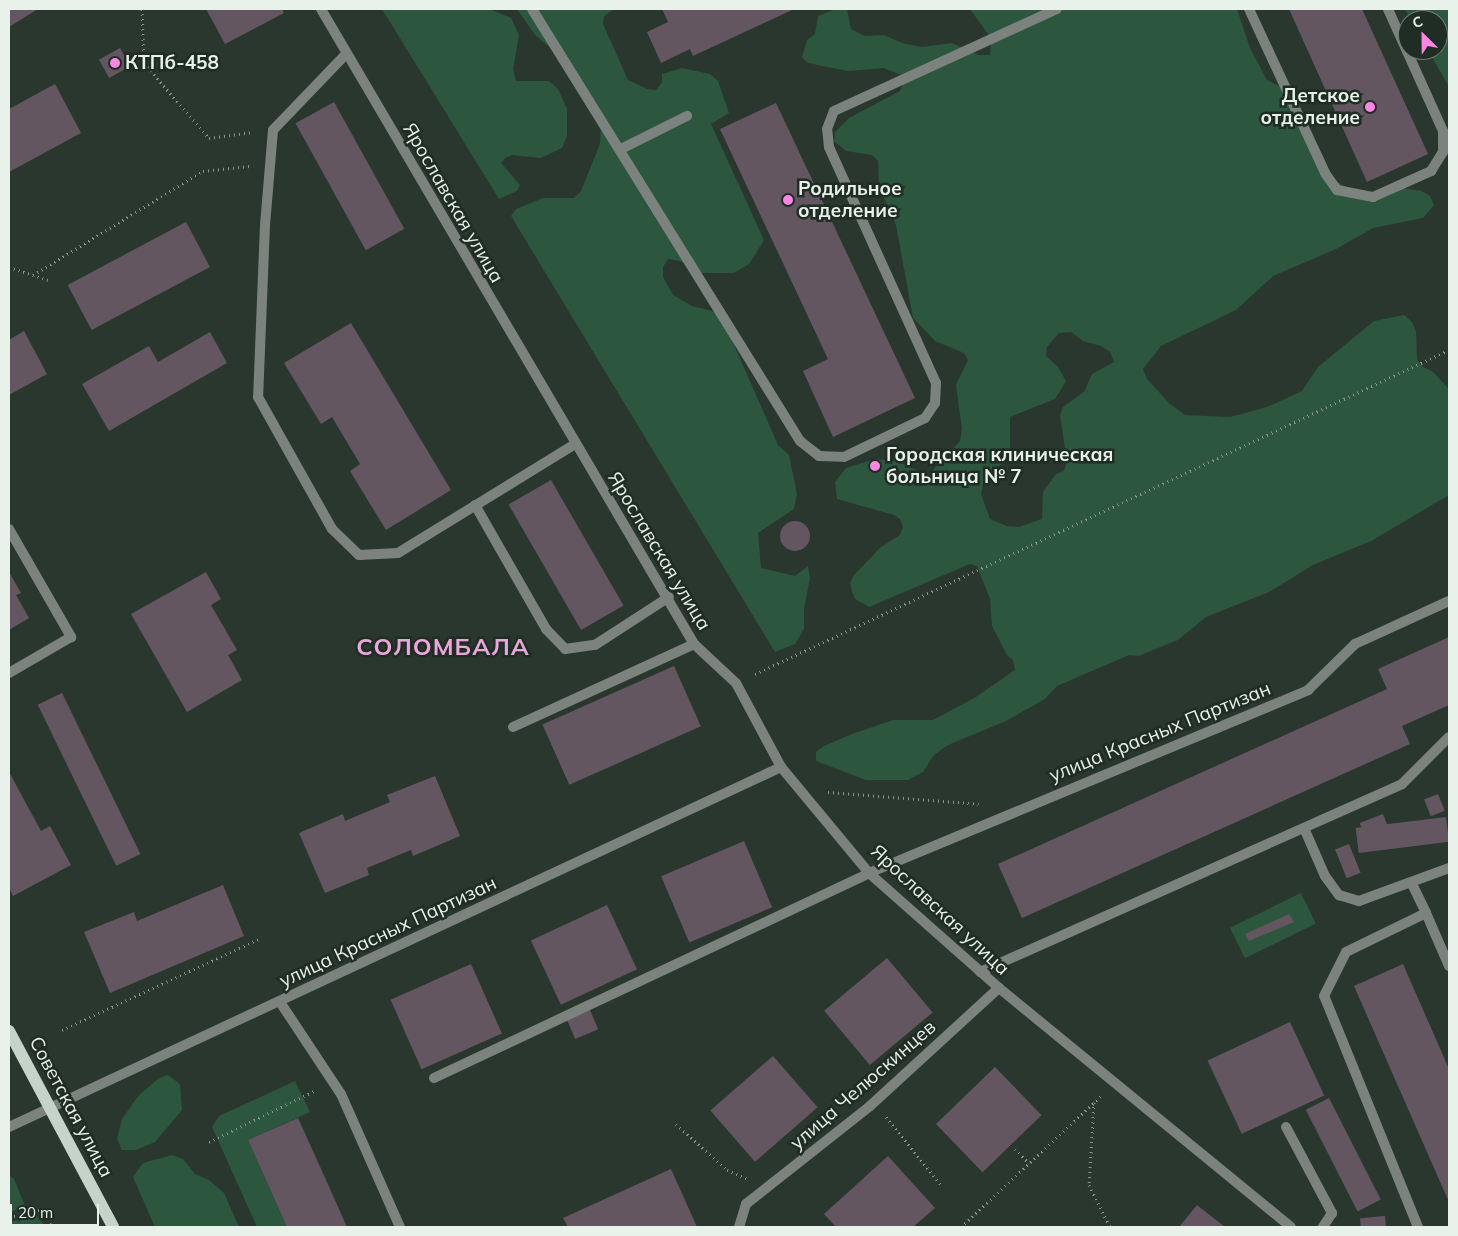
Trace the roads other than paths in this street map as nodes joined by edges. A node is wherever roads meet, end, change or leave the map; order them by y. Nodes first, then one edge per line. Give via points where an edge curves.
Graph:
1 (321, 9) edge
2 (532, 9) edge
3 (1057, 9) edge
4 (1249, 9) edge
5 (1388, 9) edge
6 (346, 54) junction
7 (687, 116) dead end
8 (621, 149) junction
9 (575, 444) junction
10 (475, 505) junction
11 (9, 530) edge
12 (669, 597) junction
13 (1449, 601) edge
14 (694, 644) junction
15 (9, 673) edge
16 (513, 727) dead end
17 (1449, 737) edge
18 (781, 767) junction
19 (1304, 828) junction
20 (1449, 868) edge
21 (869, 873) junction
22 (1412, 884) junction
23 (1426, 913) junction
24 (1449, 966) edge
25 (980, 972) junction
26 (999, 988) junction
27 (280, 1002) junction
28 (9, 1031) edge
29 (434, 1078) dead end
30 (50, 1109) junction
31 (9, 1127) edge
32 (1286, 1127) dead end
33 (113, 1227) edge
34 (400, 1227) edge
35 (739, 1227) edge
36 (1291, 1227) edge
37 (1323, 1227) edge
38 (1418, 1227) edge

1 - 6 street, Ярославская улица
2 - 8 street
3 - 8 street via 834,111 827,129 829,147 936,383 935,403 925,418 844,457 819,456 800,441
4 - 5 street via 1325,173 1337,190 1373,197 1431,171 1443,152 1444,131
6 - 9 street, Ярославская улица
6 - 10 street via 273,130 258,396 332,529 359,555 398,553
7 - 8 street
9 - 10 street
9 - 12 street, Ярославская улица
10 - 12 street via 546,629 565,649 595,645
11 - 15 street via 71,637
12 - 14 street, Ярославская улица
13 - 21 street, улица Красных Партизан via 1355,644 1308,690
14 - 16 street
14 - 18 street, Ярославская улица via 736,683
17 - 19 street via 1402,784
18 - 21 street, Ярославская улица
18 - 27 street, улица Красных Партизан
19 - 22 street via 1325,876 1339,895 1359,901
19 - 25 street
20 - 22 street
21 - 25 street, Ярославская улица
21 - 29 street, улица Красных Партизан
22 - 23 street
23 - 24 street
23 - 38 street via 1346,952 1324,996
25 - 26 street, Ярославская улица
26 - 35 street, улица Челюскинцев via 874,1102 746,1204
26 - 36 street, Ярославская улица
27 - 30 street, улица Красных Партизан
27 - 34 street via 334,1082
28 - 30 main road, Советская улица
30 - 31 street, улица Красных Партизан
30 - 33 main road, Советская улица
32 - 37 street via 1332,1213

